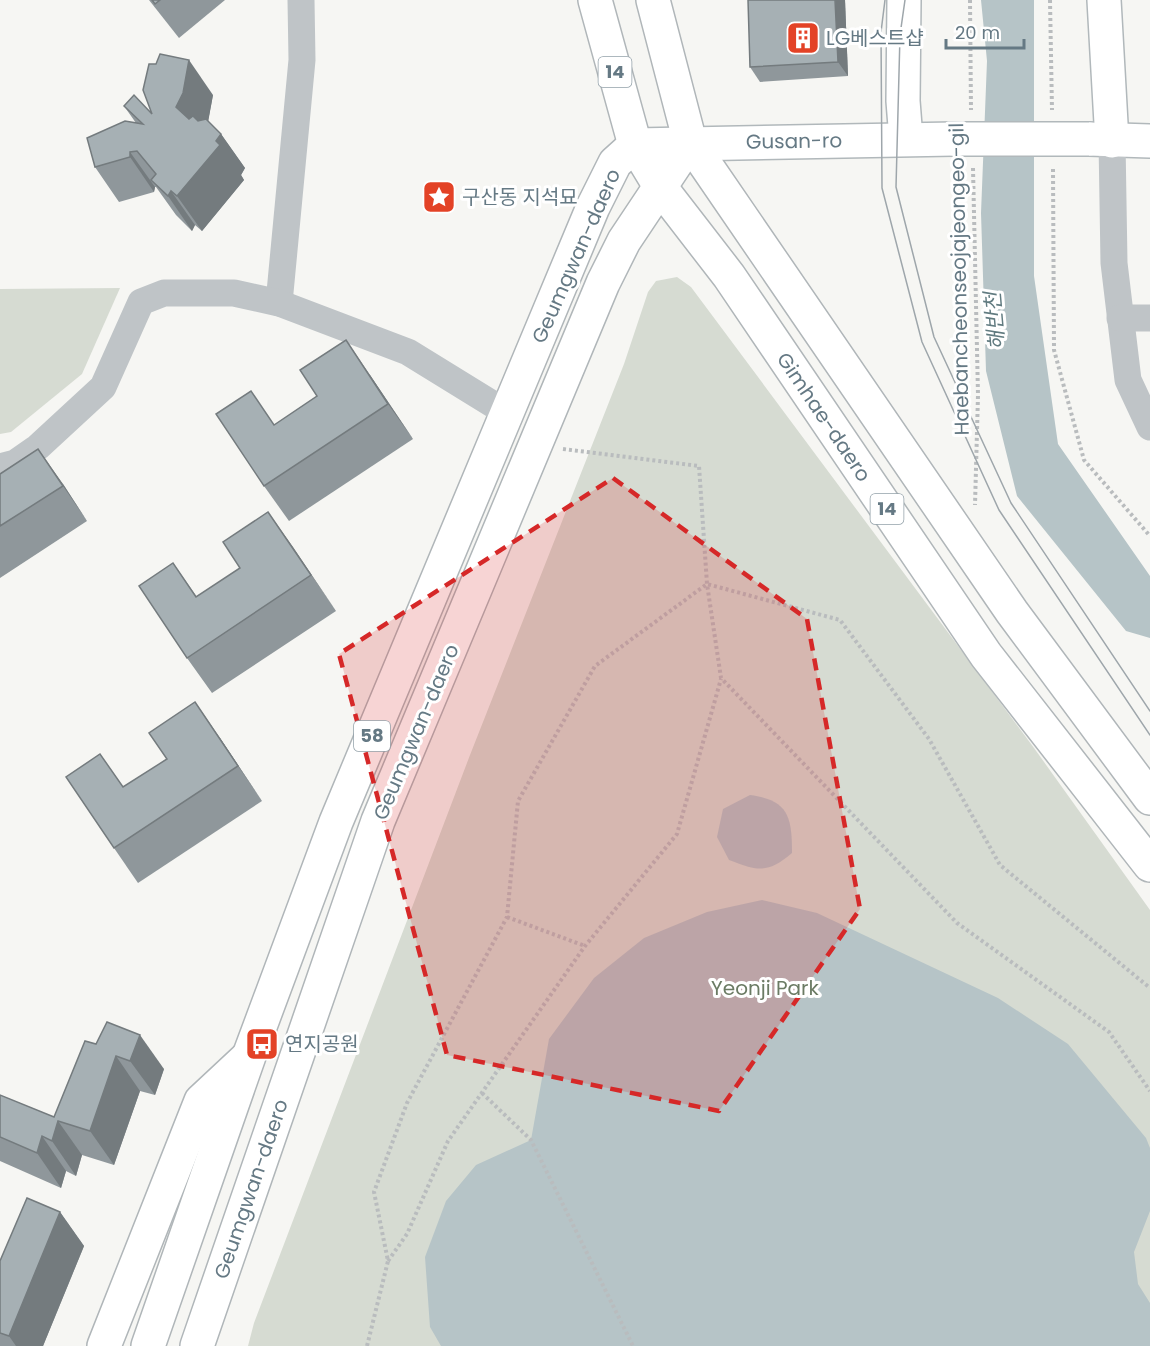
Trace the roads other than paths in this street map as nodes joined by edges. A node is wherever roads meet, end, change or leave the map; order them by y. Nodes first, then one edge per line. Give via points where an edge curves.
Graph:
1 (301, 0) edge
2 (595, 0) edge
3 (653, 0) edge
4 (904, 0) edge
5 (1104, 0) edge
6 (906, 139) junction
7 (1100, 140) junction
8 (1150, 141) edge
9 (690, 142) junction
10 (635, 145) junction
11 (661, 188) junction
12 (279, 303) junction
13 (1120, 318) junction
14 (1150, 318) edge
15 (507, 413) junction
16 (1150, 427) edge
17 (0, 467) edge
18 (1150, 798) edge
19 (1150, 865) edge
20 (249, 1056) junction
21 (104, 1346) edge
22 (148, 1346) edge
23 (196, 1346) edge

1 - 12 street via 302,60
2 - 10 main road, Gimhae-daero / 14
3 - 9 main road
4 - 6 main road
5 - 7 main road
6 - 7 main road, Gusan-ro, bridge
6 - 9 main road, Gusan-ro
7 - 8 main road
7 - 13 street
9 - 10 main road, Gusan-ro
9 - 11 main road, Geumgwan-daero
9 - 18 main road via 1012,612
10 - 11 main road, Gimhae-daero / 14
10 - 15 main road, Geumgwan-daero / 58 via 615,163 593,207
11 - 19 main road, Gimhae-daero / 14 via 729,276 986,655
11 - 23 main road, Geumgwan-daero via 624,241 603,284 378,821
12 - 15 street via 408,352
12 - 17 street via 234,292 164,293 141,302 103,387 38,447 15,464
13 - 14 street
13 - 16 street via 1128,380
15 - 20 main road, Geumgwan-daero / 58 via 336,822
20 - 21 main road via 201,1101
20 - 22 main road, Geumgwan-daero / 58

